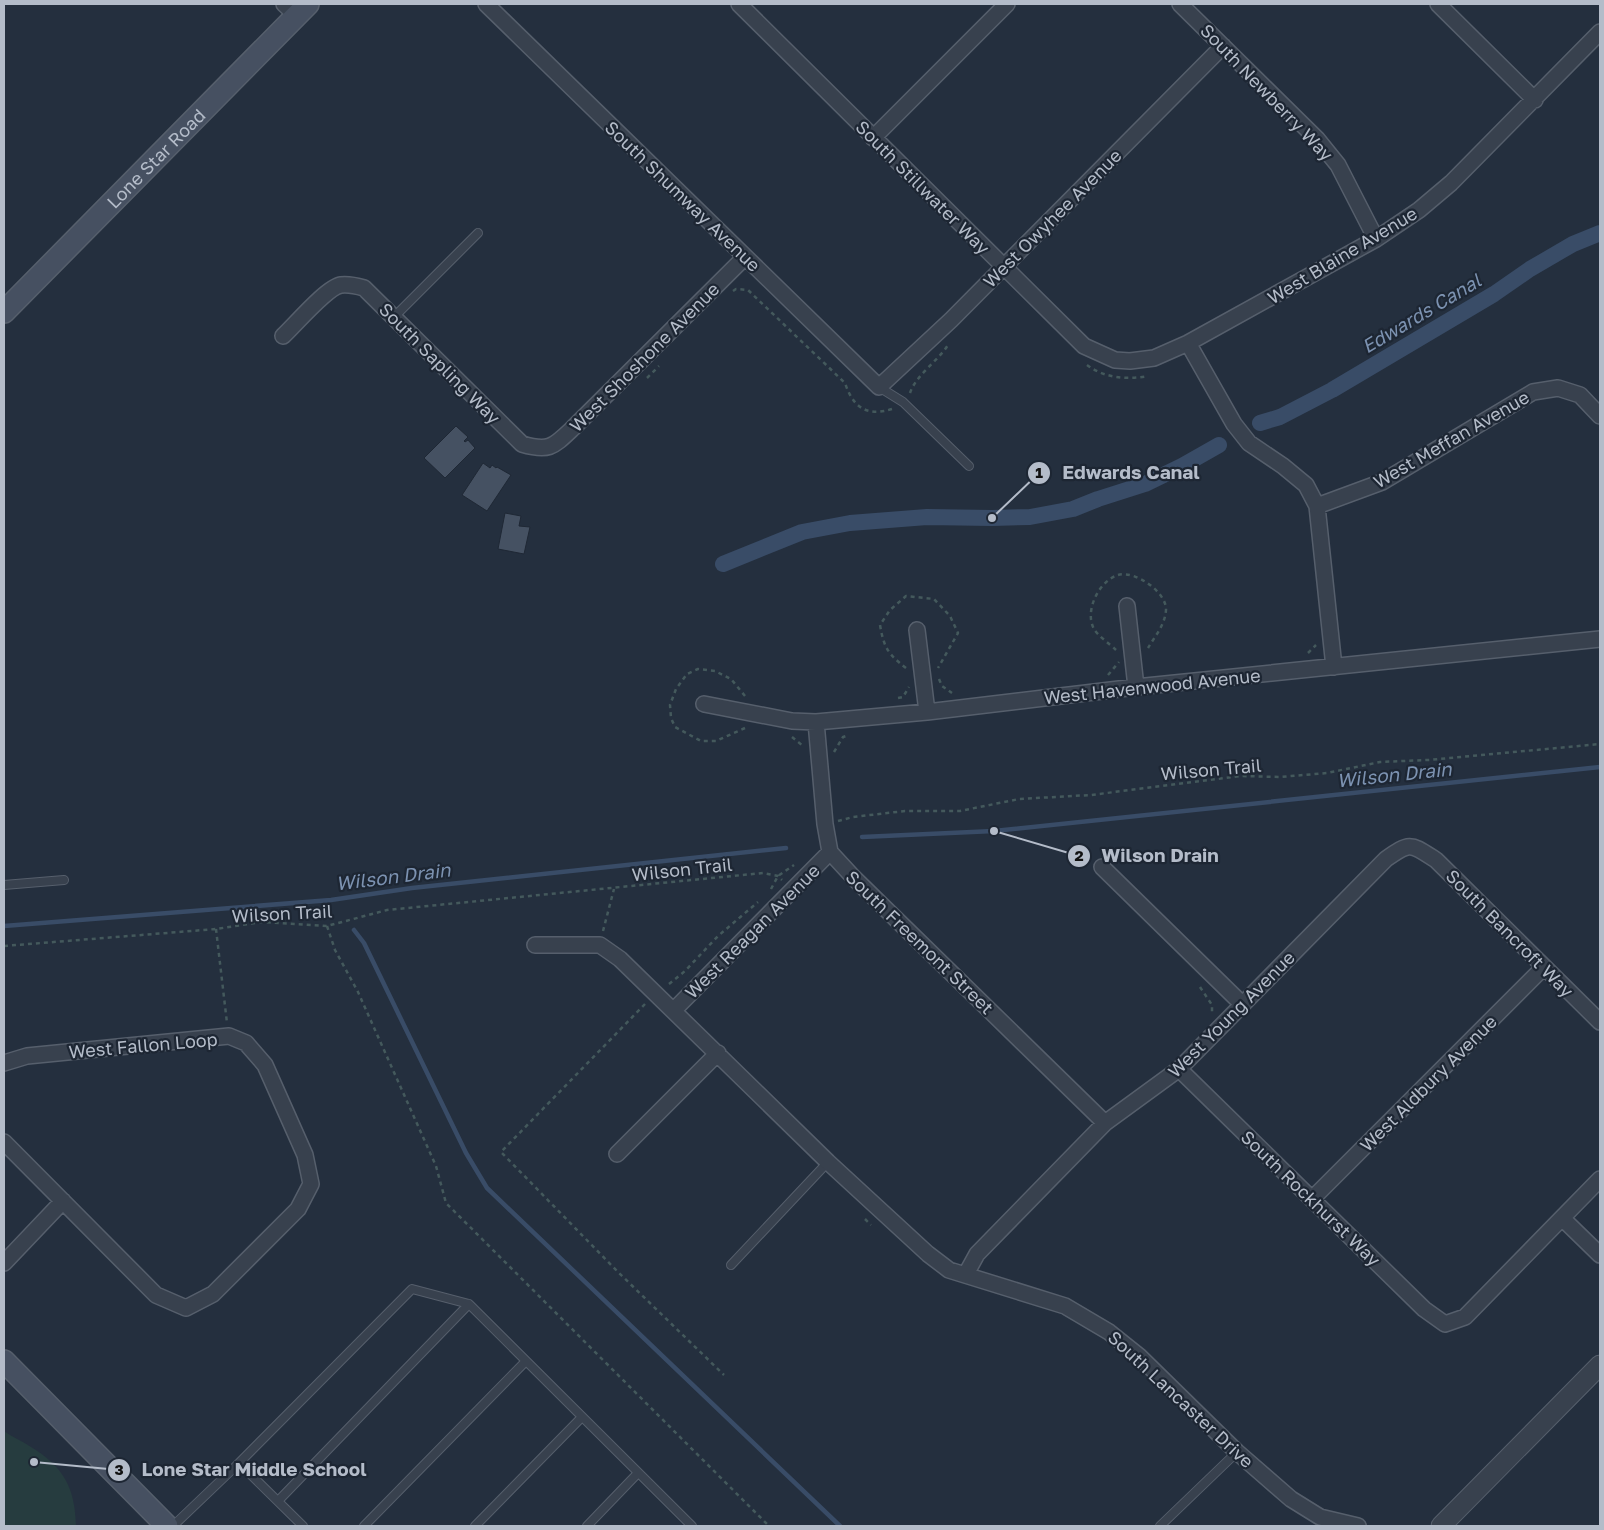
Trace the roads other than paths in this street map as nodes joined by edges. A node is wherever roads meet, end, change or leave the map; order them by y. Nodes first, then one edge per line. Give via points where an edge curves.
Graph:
1 (486, 4) edge
2 (1007, 4) edge
3 (1180, 4) edge
4 (1438, 4) edge
5 (745, 6) edge
6 (296, 8) edge
7 (1600, 32) edge
8 (1223, 46) junction
9 (1535, 100) junction
10 (873, 138) junction
11 (478, 233) dead end
12 (1376, 238) junction
13 (745, 257) junction
14 (1003, 267) junction
15 (4, 312) edge
16 (394, 317) junction
17 (283, 336) dead end
18 (1188, 343) junction
19 (1115, 360) joint
20 (879, 387) junction
21 (1600, 416) edge
22 (538, 449) joint
23 (969, 466) dead end
24 (1317, 506) junction
25 (1126, 606) dead end
26 (917, 630) dead end
27 (1600, 639) edge
28 (1334, 667) junction
29 (1136, 687) junction
30 (704, 704) dead end
31 (927, 712) junction
32 (816, 722) junction
33 (1416, 847) joint
34 (830, 852) junction
35 (1102, 867) dead end
36 (64, 880) dead end
37 (4, 885) edge
38 (535, 945) dead end
39 (1544, 967) junction
40 (1242, 1004) junction
41 (674, 1010) junction
42 (1600, 1022) edge
43 (718, 1053) junction
44 (4, 1064) edge
45 (1179, 1069) junction
46 (1105, 1123) junction
47 (4, 1142) edge
48 (617, 1154) dead end
49 (828, 1162) junction
50 (1600, 1179) edge
51 (1312, 1200) junction
52 (63, 1201) junction
53 (1562, 1218) junction
54 (1600, 1255) edge
55 (4, 1262) edge
56 (731, 1265) dead end
57 (966, 1274) junction
58 (469, 1304) junction
59 (526, 1361) junction
60 (4, 1362) edge
61 (1600, 1365) edge
62 (582, 1417) junction
63 (1237, 1452) junction
64 (239, 1462) junction
65 (638, 1473) junction
66 (278, 1501) junction
67 (167, 1526) edge
68 (173, 1526) edge
69 (303, 1526) edge
70 (364, 1526) edge
71 (475, 1526) edge
72 (586, 1526) edge
73 (692, 1526) edge
74 (1160, 1526) edge
75 (1358, 1526) edge
76 (1441, 1526) edge

1 - 13 street, South Shumway Avenue
2 - 10 street
3 - 8 street, South Newberry Way
4 - 9 street
5 - 10 street, South Stillwater Way
6 - 15 main road, Lone Star Road
7 - 9 street, West Blaine Avenue
8 - 12 street, South Newberry Way via 1338,165
8 - 14 street, West Owyhee Avenue
9 - 12 street, West Blaine Avenue via 1451,183 1419,210
10 - 14 street, South Stillwater Way
11 - 16 lane
12 - 18 street, West Blaine Avenue
13 - 20 street, South Shumway Avenue
13 - 22 street, West Shoshone Avenue via 568,433 552,446
14 - 19 street, South Stillwater Way via 1084,346
14 - 20 street, West Owyhee Avenue
16 - 17 street, South Sapling Way via 364,288 340,285 328,292
16 - 22 street, South Sapling Way via 522,444
18 - 19 street, West Blaine Avenue via 1154,358
18 - 24 street via 1234,424 1249,443 1306,485
20 - 23 lane via 903,402
21 - 24 street, West Meffan Avenue via 1580,395 1558,388 1532,392 1382,482
24 - 28 street
25 - 29 street
26 - 31 street
27 - 28 street, West Havenwood Avenue
28 - 29 street, West Havenwood Avenue
29 - 31 street, West Havenwood Avenue
30 - 32 street, West Havenwood Avenue
31 - 32 street, West Havenwood Avenue
32 - 34 street
33 - 39 street, South Bancroft Way via 1436,860
33 - 40 street, West Young Avenue via 1404,847 1386,859
34 - 41 street, West Reagan Avenue
34 - 46 street, South Freemont Street
35 - 40 street
36 - 37 lane
38 - 41 street, South Lancaster Drive via 600,945 620,959
39 - 42 street, South Bancroft Way
39 - 51 street, West Aldbury Avenue
40 - 45 street, West Young Avenue
41 - 43 street, South Lancaster Drive
43 - 48 street
43 - 49 street, South Lancaster Drive
44 - 52 street, West Fallon Loop via 27,1056 229,1036 246,1043 265,1066 305,1154 311,1184 298,1209 213,1294 186,1308 156,1295
45 - 46 street, West Young Avenue
45 - 51 street, South Rockhurst Way
46 - 57 street, West Young Avenue via 977,1254
47 - 52 street
49 - 56 lane
49 - 57 street, South Lancaster Drive via 928,1254 949,1270
50 - 53 street
51 - 53 street, South Rockhurst Way via 1424,1309 1445,1324 1465,1317
52 - 55 street
53 - 54 street
57 - 63 street, South Lancaster Drive via 1065,1306 1109,1332 1139,1356
58 - 59 lane
58 - 64 lane via 412,1289
58 - 66 lane
59 - 62 lane
59 - 70 lane
60 - 67 main road
61 - 76 street
62 - 65 lane
62 - 71 lane
63 - 74 lane
63 - 75 street, South Lancaster Drive via 1290,1500 1320,1517
64 - 66 lane
64 - 68 lane
65 - 72 lane
65 - 73 lane
66 - 69 lane

